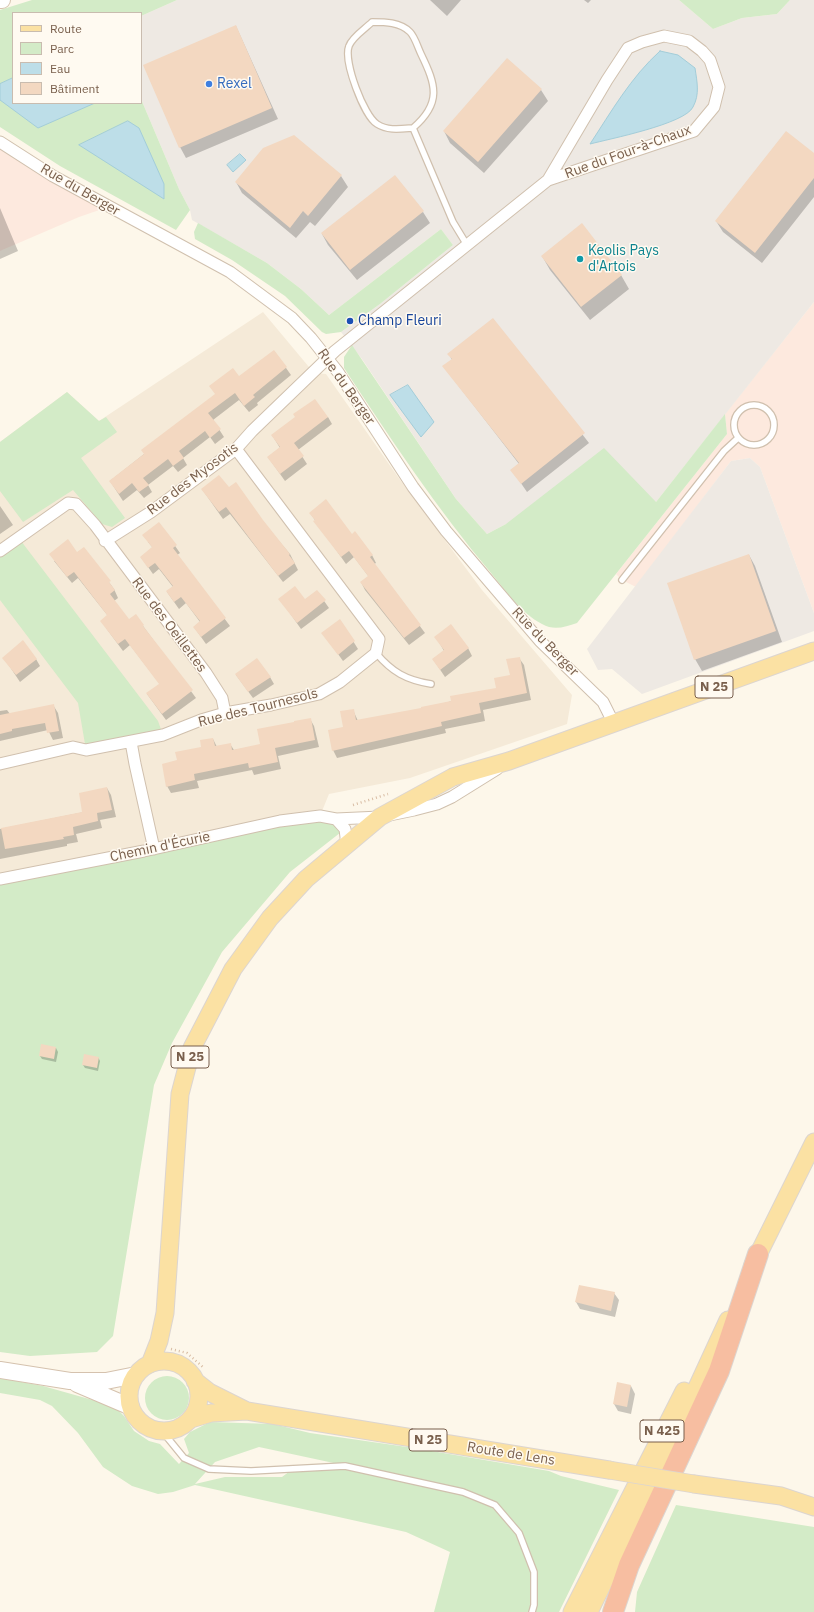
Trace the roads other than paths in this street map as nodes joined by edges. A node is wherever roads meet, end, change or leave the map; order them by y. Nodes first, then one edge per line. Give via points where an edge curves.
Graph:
1 (412, 128) junction
2 (0, 142) edge
3 (548, 180) junction
4 (467, 245) junction
5 (328, 359) junction
6 (738, 438) junction
7 (236, 449) junction
8 (105, 541) junction
9 (0, 551) edge
10 (622, 580) dead end
11 (814, 652) edge
12 (376, 653) junction
13 (431, 684) dead end
14 (225, 713) junction
15 (613, 722) junction
16 (132, 742) junction
17 (0, 764) edge
18 (380, 817) junction
19 (336, 819) junction
20 (347, 845) junction
21 (154, 849) junction
22 (0, 879) edge
23 (814, 1142) edge
24 (758, 1254) junction
25 (153, 1357) junction
26 (0, 1370) edge
27 (136, 1375) junction
28 (201, 1376) junction
29 (70, 1381) junction
30 (131, 1407) junction
31 (247, 1411) junction
32 (191, 1419) junction
33 (162, 1431) junction
34 (780, 1496) junction
35 (814, 1500) edge
36 (814, 1507) edge
37 (532, 1612) edge
38 (572, 1612) edge
39 (589, 1612) edge
40 (614, 1612) edge

1 - 1 lane via 392,130 376,124 366,110 350,73 347,58 349,45 372,22 393,22 410,32 430,75 434,98 427,113
1 - 4 lane via 453,222
2 - 5 street, Rue du Berger via 53,176 230,272 292,318
3 - 3 street, Rue du Four-à-Chaux via 694,131 714,107 719,87 710,60 689,41 664,36 628,48
3 - 4 street, Rue du Four-à-Chaux
4 - 5 street, Rue du Four-à-Chaux
5 - 7 street, Rue des Myosotis
5 - 15 street, Rue du Berger via 413,487 446,531 540,640 602,702
6 - 6 lane via 746,444 757,446 766,442 772,434 774,424 768,410 755,405 741,410 733,423
6 - 10 lane via 724,451
7 - 8 street, Rue des Myosotis via 151,512
7 - 12 street via 379,639
8 - 9 street, Rue des Oeillettes via 76,504 68,503
8 - 14 street, Rue des Oeillettes via 206,673 222,698
11 - 15 main road, N 25
12 - 13 lane via 388,668 412,681
12 - 14 street, Rue des Tournesols via 340,682 319,694
14 - 16 street, Rue des Tournesols via 163,735
15 - 18 main road, N 25 via 509,760 453,777
16 - 17 street, Rue des Tournesols via 86,750 74,747
16 - 21 street via 136,772
18 - 19 street, Chemin d'Écurie
18 - 20 main road, N 25
19 - 20 street via 345,829
19 - 21 street, Chemin d'Écurie via 320,816 280,821
20 - 25 main road, N 25 via 306,879 270,918 232,969 192,1048 180,1094 165,1313
21 - 22 street, Chemin d'Écurie
23 - 24 main road, N 425
24 - 38 main road, N 425 via 659,1437
24 - 39 main road, N 425 via 671,1444
24 - 40 highway via 719,1371 630,1565
25 - 27 main road
25 - 28 main road via 159,1362 176,1364 191,1374
26 - 29 main road
27 - 29 main road via 106,1381
27 - 30 main road via 130,1391
28 - 31 main road, N 25 via 208,1392
28 - 32 main road via 199,1400
29 - 30 main road
30 - 33 main road via 146,1426
31 - 32 main road, N 25 via 211,1413
31 - 34 main road, Route de Lens / N 25, bridge
32 - 33 main road via 181,1427
33 - 37 lane via 184,1458 209,1469 251,1471 345,1466 463,1492 495,1505 519,1533 534,1572
34 - 35 main road
34 - 36 main road

